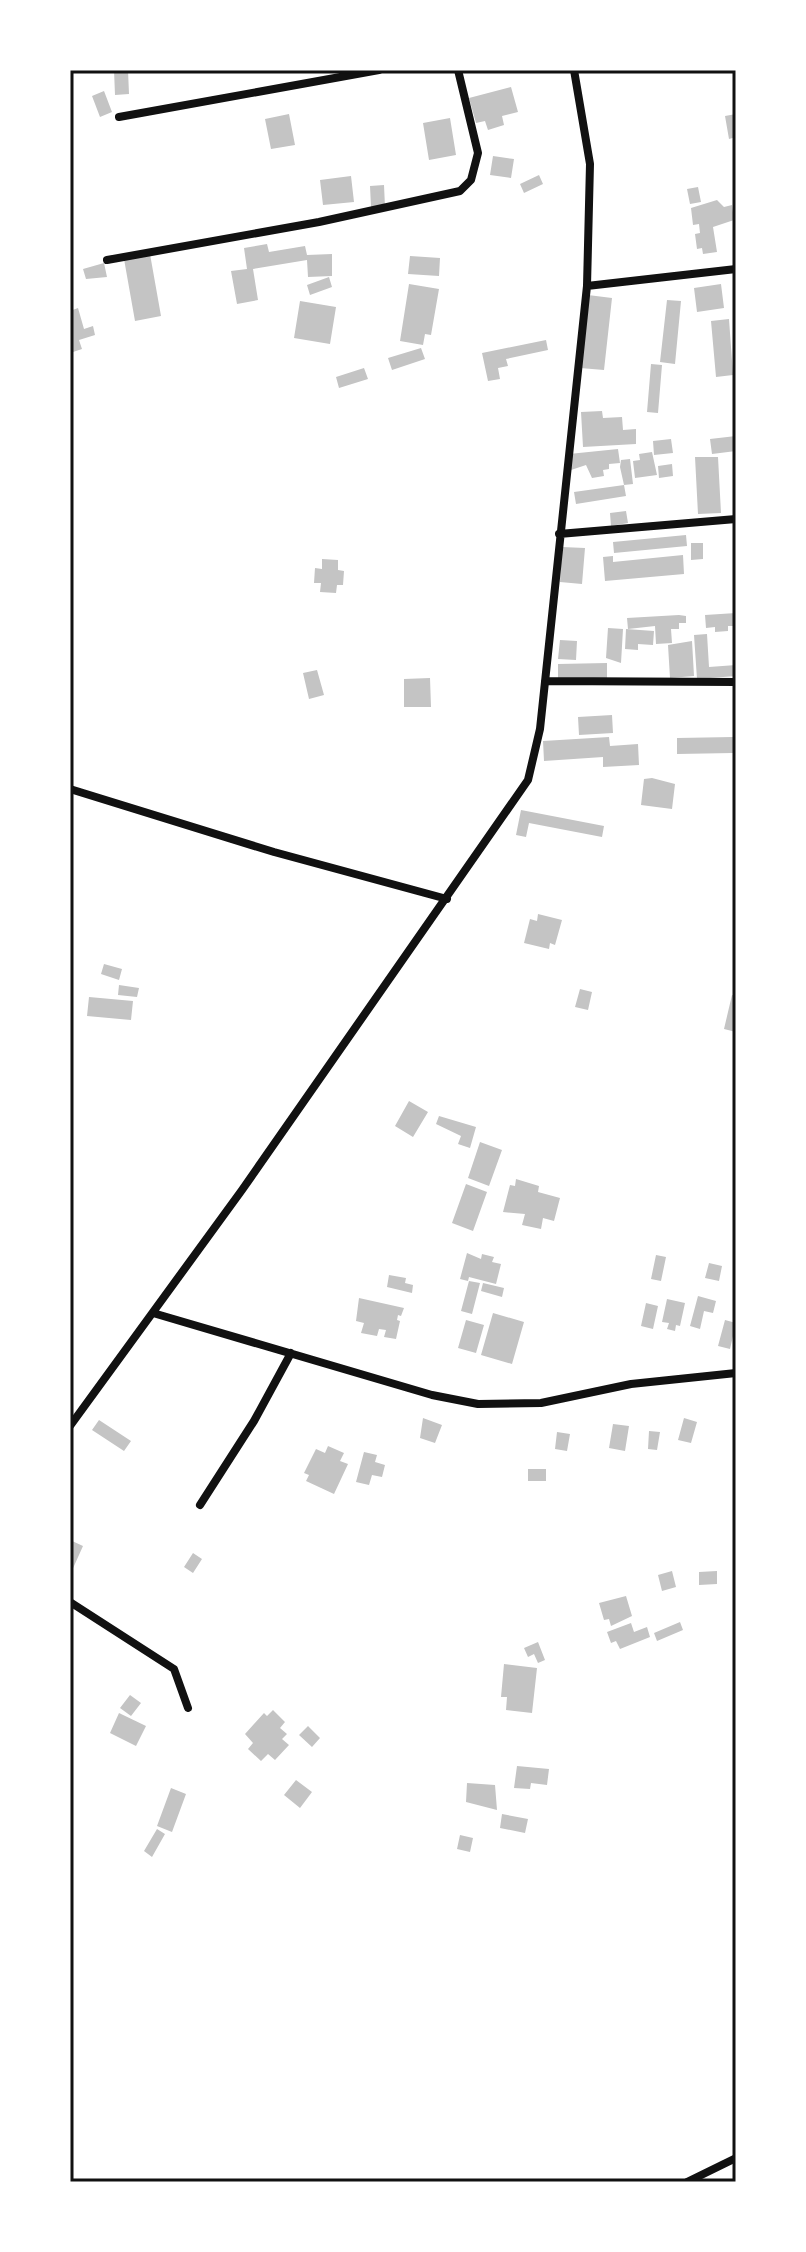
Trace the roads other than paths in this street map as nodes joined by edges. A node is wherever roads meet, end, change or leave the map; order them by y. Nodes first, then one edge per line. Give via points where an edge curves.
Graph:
1 (379, 70) edge
2 (458, 70) edge
3 (574, 70) edge
4 (119, 117) dead end
5 (107, 260) dead end
6 (736, 269) edge
7 (587, 286) junction
8 (736, 519) edge
9 (559, 534) junction
10 (545, 681) junction
11 (736, 682) edge
12 (70, 789) edge
13 (447, 899) junction
14 (153, 1313) junction
15 (291, 1353) junction
16 (736, 1373) edge
17 (70, 1426) edge
18 (200, 1505) dead end
19 (70, 1602) edge
20 (188, 1708) dead end
21 (736, 2158) edge
22 (687, 2182) edge

1 - 4 street
2 - 5 street via 478,153 471,180 460,191
3 - 7 street via 590,164
6 - 7 street
7 - 9 street
8 - 9 street
9 - 10 street
10 - 11 street
10 - 13 street via 536,758 528,780
12 - 13 street
13 - 14 street
14 - 15 street
14 - 17 street
15 - 16 street via 478,1404 541,1403 631,1384
15 - 18 street
19 - 20 street via 174,1669
21 - 22 street

